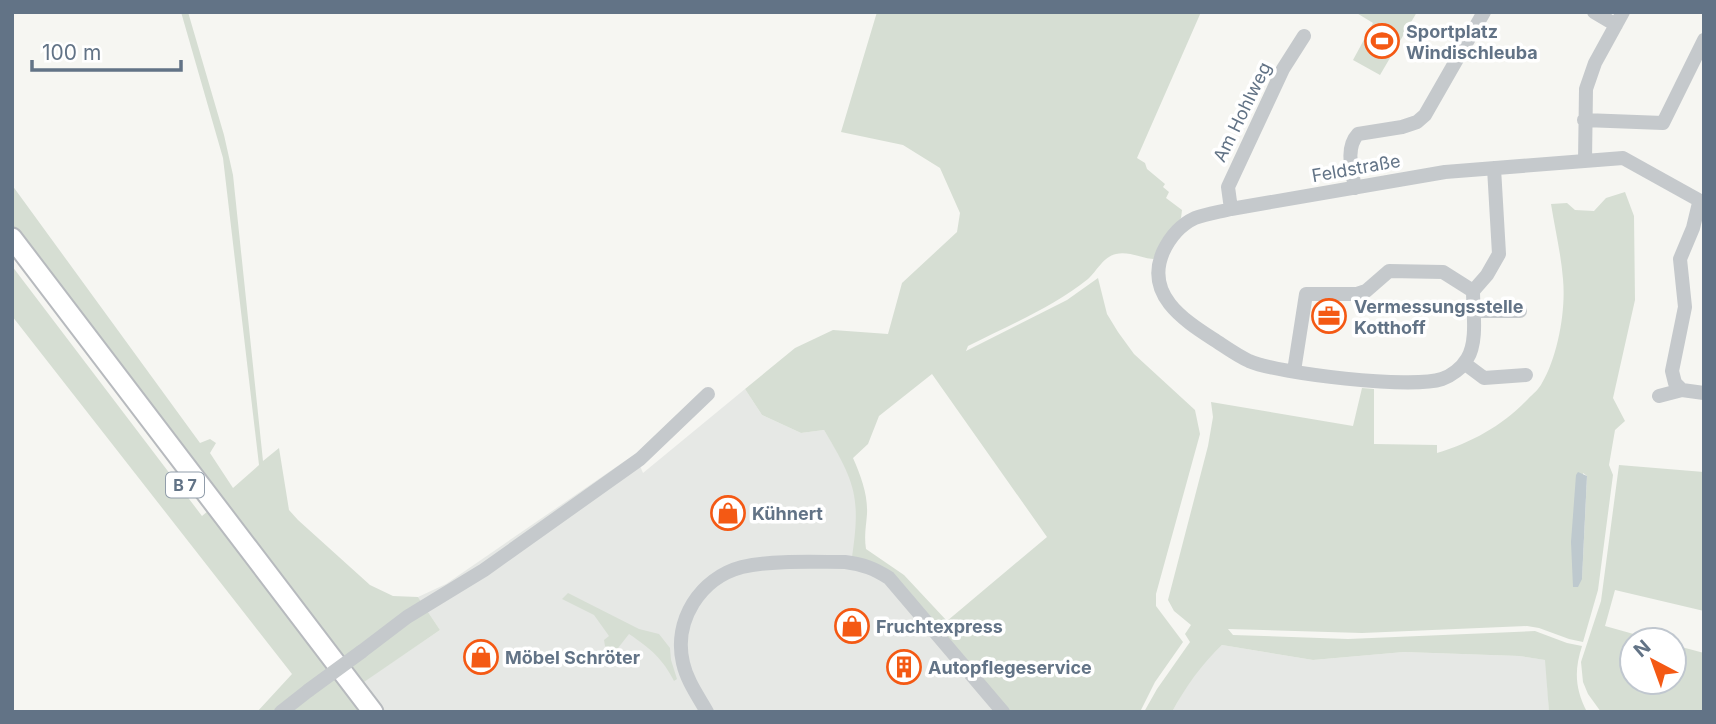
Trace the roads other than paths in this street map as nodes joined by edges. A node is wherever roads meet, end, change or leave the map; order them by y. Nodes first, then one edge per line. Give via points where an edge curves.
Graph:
1 (1484, 12) edge
2 (1594, 12) edge
3 (1620, 18) edge
4 (1304, 36) dead end
5 (1704, 40) edge
6 (1584, 120) junction
7 (1585, 161) junction
8 (1494, 168) junction
9 (1355, 188) junction
10 (1702, 203) edge
11 (1231, 209) junction
12 (12, 238) edge
13 (12, 258) edge
14 (1472, 292) junction
15 (1473, 311) junction
16 (1520, 311) dead end
17 (1464, 363) junction
18 (1294, 371) junction
19 (1526, 376) dead end
20 (1704, 393) edge
21 (708, 394) dead end
22 (281, 712) edge
23 (357, 712) edge
24 (373, 712) edge
25 (707, 712) edge
26 (1003, 712) edge

1 - 9 street via 1418,122 1358,134 1353,139
2 - 3 street
3 - 6 street via 1595,63 1586,89
4 - 11 street, Am Hohlweg via 1283,69 1228,187
5 - 6 street via 1663,123
6 - 7 street
7 - 8 street, Feldstraße
7 - 10 street, Feldstraße via 1623,158
8 - 9 street, Feldstraße
8 - 14 street via 1499,254
9 - 11 street, Feldstraße
10 - 20 street via 1680,259 1685,307 1672,371 1659,396 1682,390
11 - 18 street, Feldstraße via 1196,218 1171,237 1159,263 1163,295 1184,320 1248,361
12 - 24 highway, B 7
13 - 23 highway, B 7
14 - 15 street
14 - 18 street via 1443,272 1389,271 1357,295 1306,295
15 - 16 street
15 - 17 street via 1472,345
17 - 18 street via 1444,379 1430,382 1354,380
17 - 19 street via 1484,378
21 - 22 street, bridge via 640,459 484,570 407,617
25 - 26 street via 690,684 680,644 687,614 702,590 746,566 845,562 861,564 889,578

